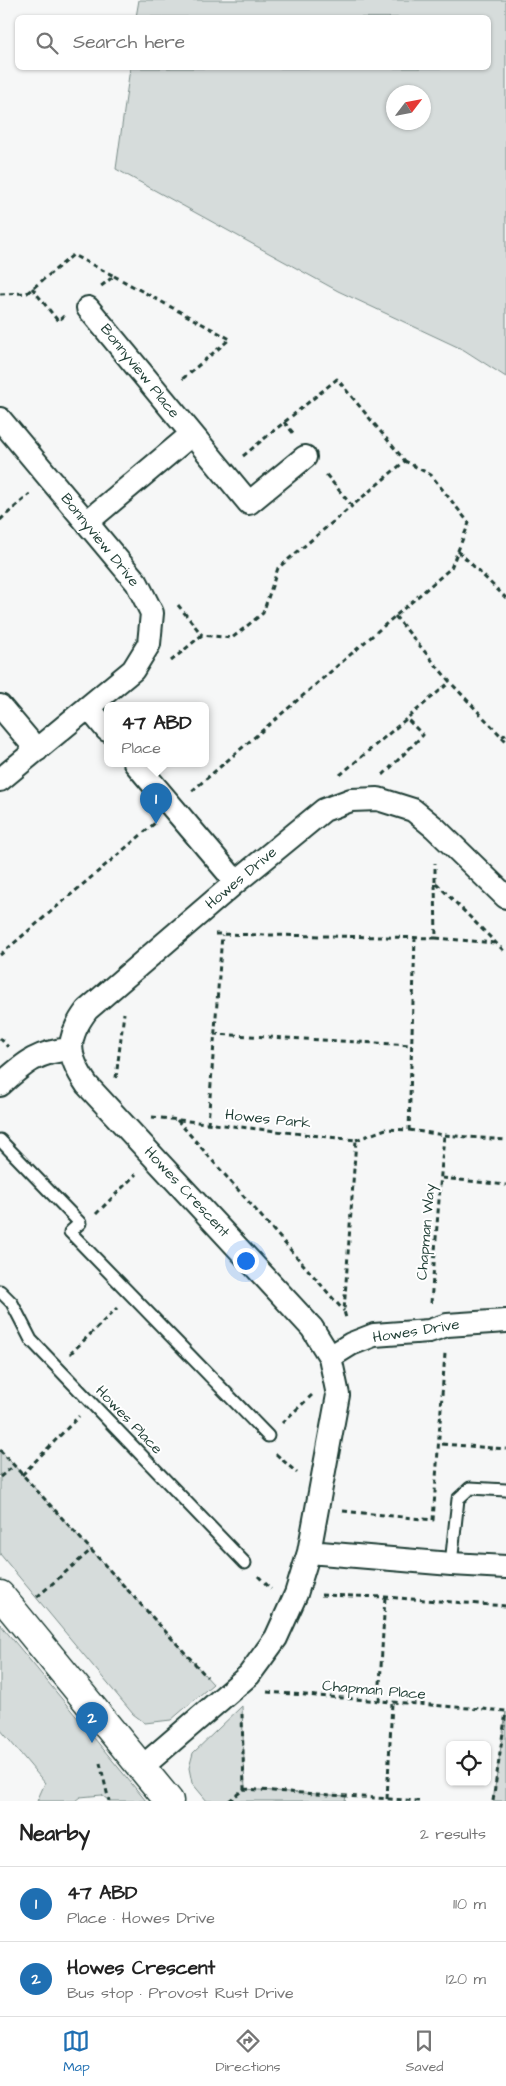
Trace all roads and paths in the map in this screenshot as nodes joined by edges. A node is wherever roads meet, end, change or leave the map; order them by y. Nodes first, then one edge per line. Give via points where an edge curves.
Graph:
1 (114, 276) junction
2 (32, 288) junction
3 (0, 294) edge
4 (85, 304) junction
5 (180, 381) dead end
6 (0, 419) edge
7 (284, 422) junction
8 (192, 434) junction
9 (308, 454) junction
10 (236, 461) dead end
11 (405, 461) junction
12 (50, 478) junction
13 (352, 506) junction
14 (0, 520) edge
15 (87, 522) junction
16 (458, 551) junction
17 (506, 598) edge
18 (395, 616) junction
19 (133, 670) junction
20 (450, 682) junction
21 (0, 706) edge
22 (88, 707) junction
23 (407, 719) junction
24 (104, 726) edge
25 (506, 734) edge
26 (502, 737) junction
27 (506, 741) edge
28 (37, 750) junction
29 (138, 767) edge
30 (0, 780) edge
31 (378, 799) junction
32 (173, 808) junction
33 (324, 810) junction
34 (236, 882) junction
35 (506, 897) edge
36 (177, 933) junction
37 (222, 934) junction
38 (415, 938) junction
39 (436, 938) junction
40 (496, 943) junction
41 (506, 953) edge
42 (0, 955) edge
43 (129, 975) junction
44 (214, 1034) junction
45 (411, 1045) junction
46 (71, 1048) junction
47 (0, 1085) edge
48 (112, 1112) junction
49 (176, 1120) junction
50 (208, 1124) junction
51 (409, 1130) junction
52 (444, 1135) junction
53 (0, 1140) edge
54 (356, 1140) junction
55 (506, 1140) edge
56 (154, 1156) junction
57 (442, 1178) junction
58 (506, 1185) edge
59 (80, 1223) junction
60 (0, 1292) edge
61 (131, 1294) junction
62 (344, 1311) junction
63 (506, 1321) edge
64 (438, 1328) junction
65 (351, 1344) junction
66 (332, 1365) junction
67 (57, 1367) junction
68 (92, 1403) junction
69 (268, 1436) junction
70 (442, 1444) dead end
71 (506, 1449) edge
72 (0, 1450) edge
73 (14, 1466) junction
74 (22, 1474) junction
75 (0, 1477) edge
76 (506, 1490) edge
77 (318, 1501) junction
78 (91, 1550) junction
79 (309, 1552) junction
80 (245, 1563) joint
81 (451, 1564) junction
82 (506, 1567) edge
83 (296, 1594) junction
84 (385, 1597) junction
85 (8, 1605) edge
86 (506, 1606) edge
87 (249, 1675) junction
88 (228, 1694) junction
89 (379, 1702) junction
90 (392, 1703) junction
91 (506, 1712) edge
92 (142, 1767) junction
93 (244, 1789) junction
94 (346, 1796) junction
95 (387, 1799) junction
96 (170, 1801) edge
97 (229, 1801) edge
98 (345, 1801) edge
99 (419, 1801) edge
100 (493, 1801) edge

1 - 2 path via 74,255
1 - 4 path
1 - 5 path via 230,339
2 - 3 path via 27,292
2 - 4 path via 58,321
4 - 8 street, Bonnyview Place
6 - 12 street, Bonnyview Drive
7 - 9 path
7 - 10 path
7 - 11 path via 337,379
8 - 9 street, Bonnyview Place via 249,503
8 - 15 street
9 - 13 path
11 - 13 path
11 - 16 path via 431,475 469,522
12 - 14 path
12 - 15 street, Bonnyview Drive
13 - 19 path via 278,568 262,613 232,638 202,635 149,678
15 - 19 street, Bonnyview Drive via 137,583 152,613 149,644
16 - 17 path
16 - 18 path via 451,568
18 - 20 path
18 - 32 path
19 - 22 street, Bonnyview Drive
20 - 23 path
20 - 26 path
21 - 28 street
22 - 24 street
22 - 28 street, Bonnyview Drive
23 - 31 path via 423,735 379,779
23 - 33 path via 330,783
25 - 26 path
26 - 27 path
28 - 30 street, Bonnyview Drive
29 - 32 street
31 - 33 street, Howes Drive via 352,800
31 - 35 street, Howes Drive via 413,810
32 - 34 street
32 - 42 path
33 - 34 street, Howes Drive
34 - 36 street, Howes Drive
36 - 37 path
36 - 43 street, Howes Drive
37 - 38 path
37 - 44 path
38 - 39 path
38 - 45 path
39 - 40 path
39 - 40 path via 435,882
40 - 41 path
43 - 46 street, Howes Drive via 87,1010 75,1026
43 - 48 path
44 - 45 path
44 - 50 path
45 - 51 path
46 - 47 street via 48,1051 23,1065
46 - 48 street, Howes Crescent via 74,1067
48 - 49 path, Howes Park
48 - 56 street, Howes Crescent
49 - 50 path, Howes Park
49 - 62 path
50 - 54 path, Howes Park
51 - 52 path
51 - 54 path via 386,1129
52 - 55 path
52 - 57 path, Chapman Way
53 - 59 lane
54 - 62 path
56 - 59 path via 86,1224
56 - 66 street, Howes Crescent via 312,1328
57 - 58 path
57 - 64 path, Chapman Way
59 - 61 lane via 70,1232
60 - 67 lane, Howes Place via 12,1303 31,1340
61 - 67 path
61 - 69 lane
62 - 65 path
63 - 64 street, Howes Drive
64 - 65 street, Howes Drive via 374,1335
64 - 77 path, Chapman Way via 433,1520
65 - 66 street, Howes Drive
66 - 69 path
66 - 77 street, Howes Crescent via 338,1396
67 - 68 lane, Howes Place
68 - 74 path
68 - 80 lane, Howes Place
69 - 77 path via 276,1454
70 - 71 path
72 - 73 path
73 - 74 path
73 - 75 path
74 - 78 path
76 - 81 lane via 470,1488 458,1499
77 - 79 street, Howes Crescent
78 - 85 path
78 - 88 path
79 - 81 street
79 - 83 street, Howes Crescent
80 - 83 path via 279,1598
81 - 82 street
83 - 84 path
83 - 87 street, Howes Crescent via 276,1638
84 - 86 path
84 - 89 path
85 - 92 street
87 - 88 street, Howes Crescent
87 - 89 path, Chapman Place via 263,1692
88 - 92 street, Howes Crescent
88 - 93 path via 242,1706
89 - 90 path, Chapman Place
90 - 91 path, Chapman Place
90 - 95 path
91 - 100 path
92 - 96 street
93 - 94 path
93 - 97 path
94 - 95 path
94 - 98 path
95 - 99 path

